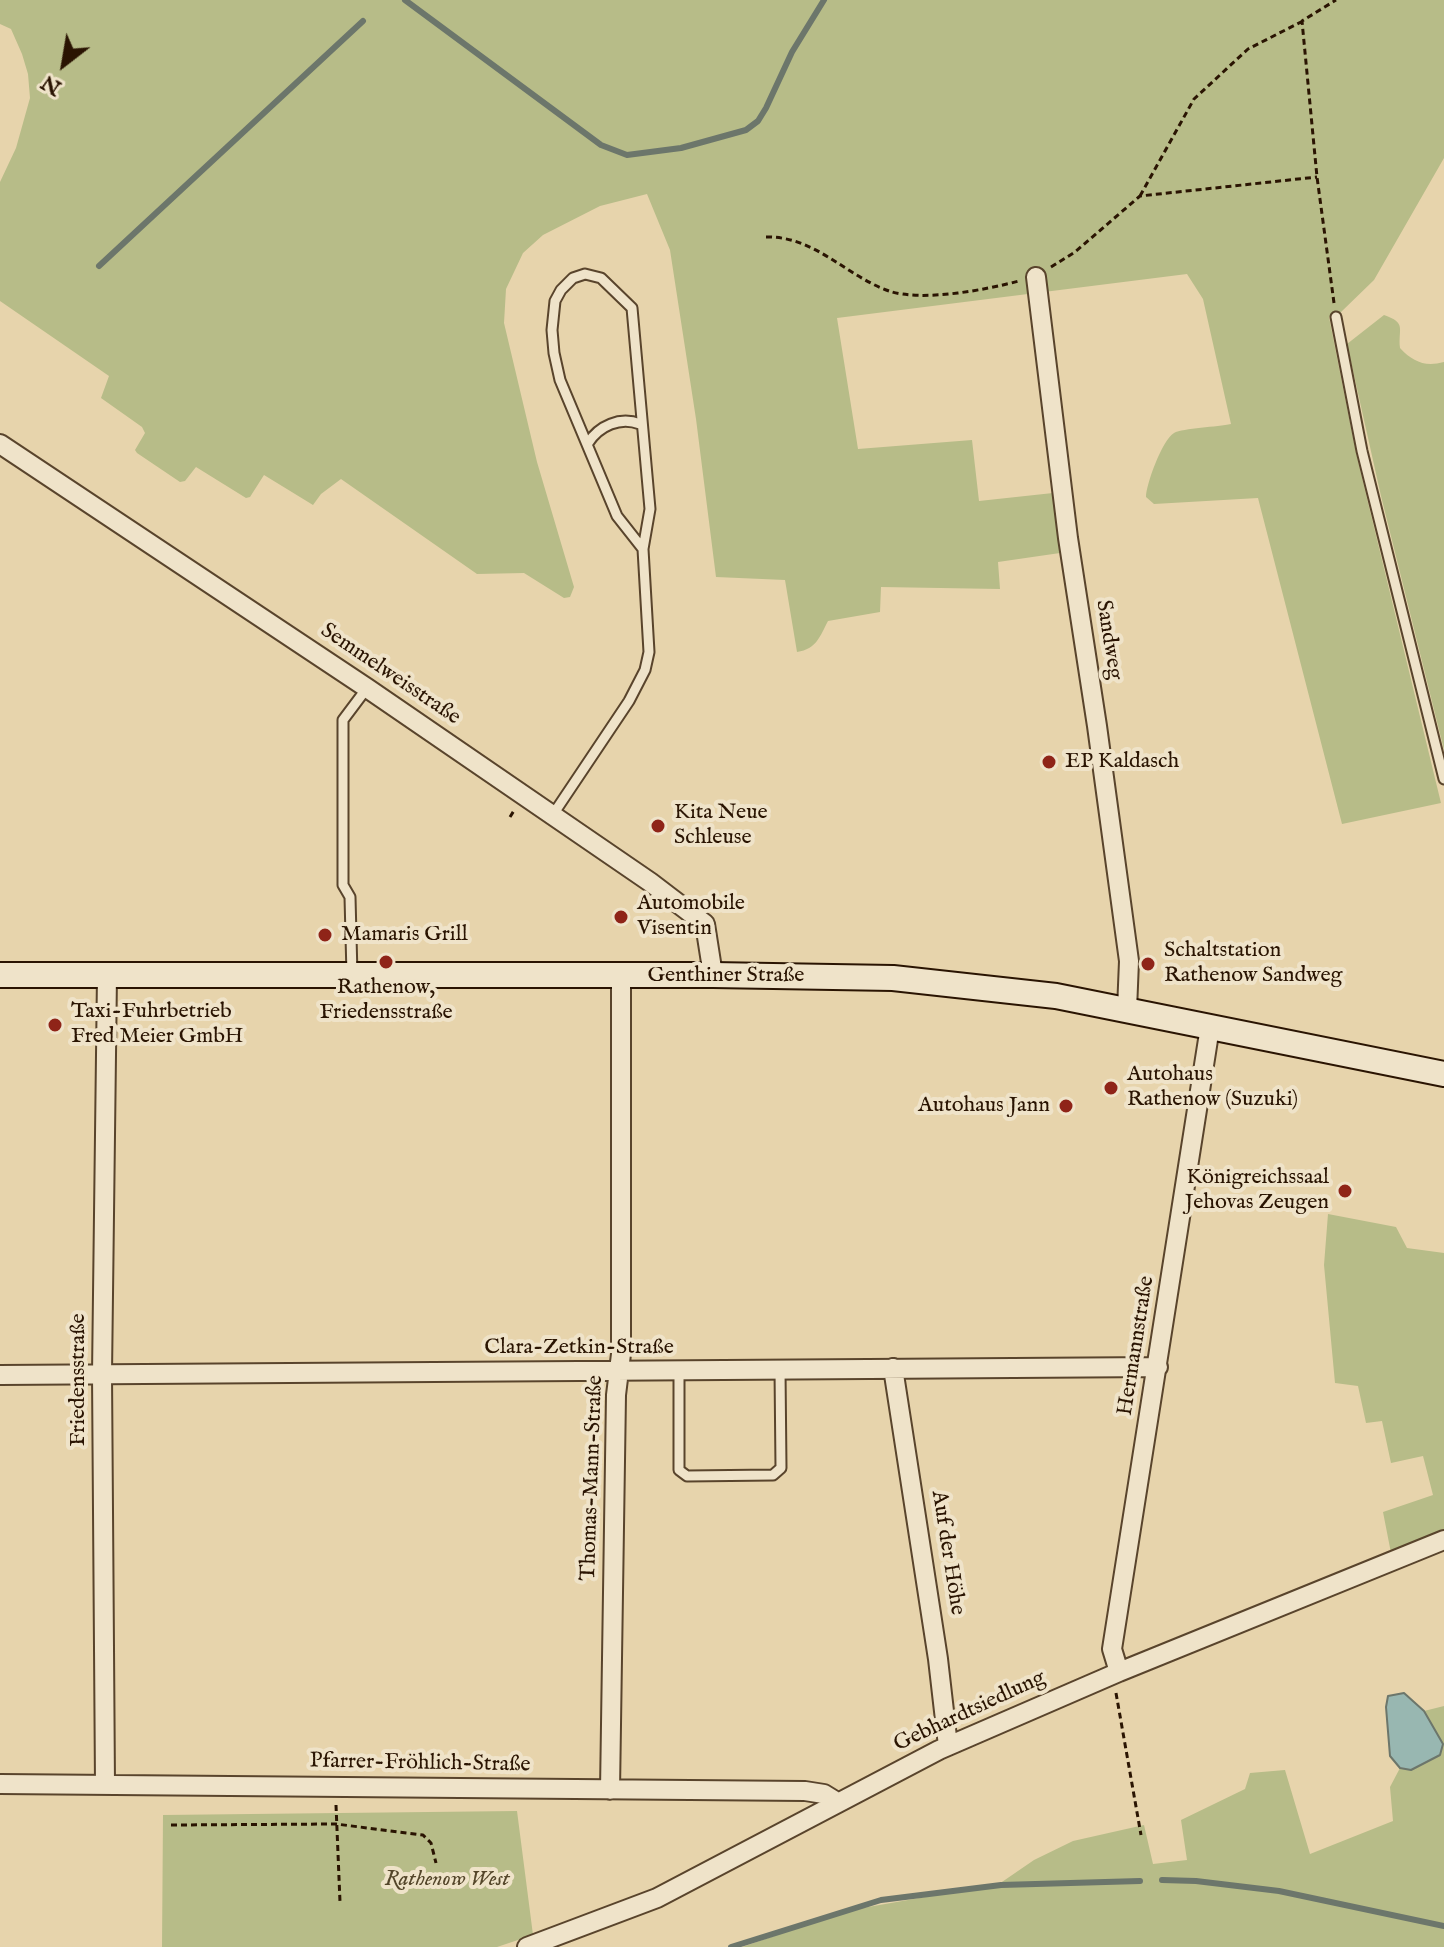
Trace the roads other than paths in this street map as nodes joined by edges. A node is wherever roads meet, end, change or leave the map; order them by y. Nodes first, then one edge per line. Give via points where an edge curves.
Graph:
1 (1036, 277) road end
2 (1336, 317) road end
3 (640, 424) junction
4 (588, 443) junction
5 (0, 444) edge
6 (643, 549) junction
7 (367, 688) junction
8 (1444, 779) edge
9 (552, 816) junction
10 (0, 975) edge
11 (107, 975) junction
12 (352, 975) junction
13 (713, 975) junction
14 (621, 976) junction
15 (1127, 1010) junction
16 (1210, 1027) junction
17 (1444, 1074) edge
18 (1158, 1367) junction
19 (893, 1368) junction
20 (780, 1370) junction
21 (679, 1371) junction
22 (620, 1372) junction
23 (102, 1374) junction
24 (0, 1375) edge
25 (1444, 1540) edge
26 (1116, 1673) junction
27 (948, 1746) junction
28 (0, 1784) edge
29 (105, 1785) junction
30 (610, 1790) junction
31 (837, 1802) junction
32 (527, 1947) edge

1 - 15 street, Sandweg via 1129,961
2 - 8 lane via 1362,451
3 - 4 lane via 631,420 607,425
3 - 4 lane via 632,308 601,278 573,278 555,301 554,353
3 - 6 lane via 650,509
4 - 6 lane via 617,516
5 - 7 street, Semmelweisstraße
6 - 9 lane via 649,652 645,670
7 - 9 street, Semmelweisstraße
7 - 12 lane via 343,720 343,885 350,897
9 - 13 street, Semmelweisstraße via 705,924
10 - 11 main road, Genthiner Straße
11 - 12 main road, Genthiner Straße
11 - 23 street, Friedensstraße
12 - 14 main road, Genthiner Straße
13 - 14 main road, Genthiner Straße
13 - 15 main road, Genthiner Straße via 933,981
14 - 22 street, Thomas-Mann-Straße
15 - 16 main road, Genthiner Straße
16 - 17 main road, Genthiner Straße
16 - 18 street, Hermannstraße
18 - 19 street, Clara-Zetkin-Straße
18 - 26 street, Hermannstraße via 1112,1649
19 - 20 street, Clara-Zetkin-Straße
19 - 27 street, Auf der Höhe
20 - 21 street, Clara-Zetkin-Straße
20 - 21 lane via 781,1468 773,1475 715,1476 687,1476 679,1470
21 - 22 street, Clara-Zetkin-Straße
22 - 23 street, Clara-Zetkin-Straße
22 - 30 street, Thomas-Mann-Straße
23 - 24 street, Clara-Zetkin-Straße
23 - 29 street, Friedensstraße
25 - 26 street, Gebhardtsiedlung
26 - 27 street, Gebhardtsiedlung
27 - 31 street, Gebhardtsiedlung
28 - 29 street, Pfarrer-Fröhlich-Straße
29 - 30 street, Pfarrer-Fröhlich-Straße
30 - 31 street, Pfarrer-Fröhlich-Straße via 805,1791
31 - 32 street, Gebhardtsiedlung via 657,1898

